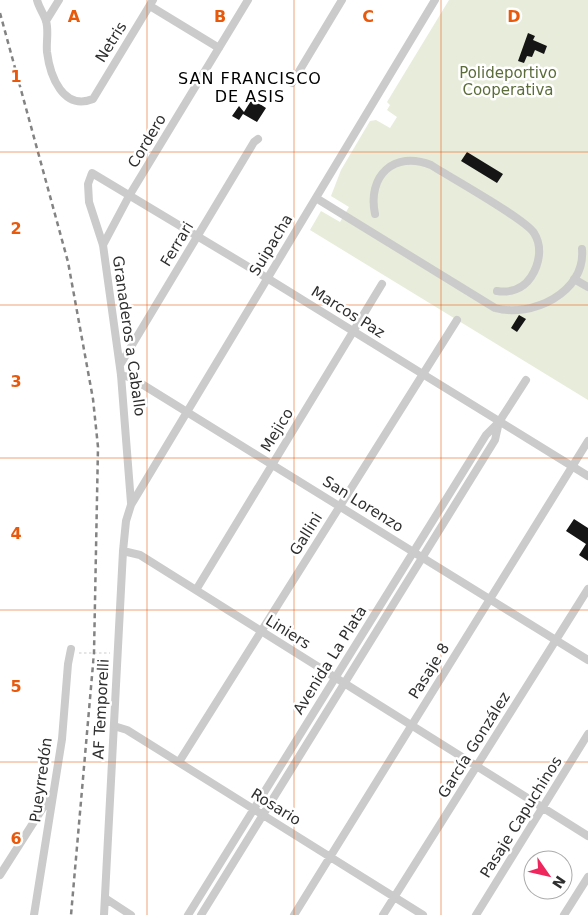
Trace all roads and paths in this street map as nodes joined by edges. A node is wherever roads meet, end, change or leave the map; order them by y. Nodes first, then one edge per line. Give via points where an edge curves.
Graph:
1 (37, 0) edge
2 (59, 0) edge
3 (248, 0) edge
4 (342, 0) edge
5 (435, 0) edge
6 (152, 3) edge
7 (46, 21) junction
8 (219, 48) junction
9 (292, 83) dead end
10 (258, 139) dead end
11 (92, 173) joint
12 (130, 196) junction
13 (316, 198) junction
14 (375, 214) dead end
15 (198, 236) junction
16 (103, 246) junction
17 (582, 249) dead end
18 (268, 278) junction
19 (574, 279) junction
20 (382, 284) dead end
21 (588, 287) edge
22 (497, 291) dead end
23 (457, 320) dead end
24 (352, 332) junction
25 (120, 364) junction
26 (122, 375) junction
27 (422, 375) junction
28 (526, 380) dead end
29 (186, 411) junction
30 (500, 422) junction
31 (588, 441) edge
32 (272, 464) junction
33 (572, 466) junction
34 (588, 476) edge
35 (131, 505) junction
36 (340, 506) junction
37 (123, 551) junction
38 (414, 552) junction
39 (423, 557) junction
40 (588, 589) edge
41 (196, 590) junction
42 (490, 599) junction
43 (261, 631) junction
44 (556, 640) junction
45 (71, 649) joint
46 (118, 653) junction
47 (588, 660) edge
48 (335, 678) junction
49 (345, 683) junction
50 (411, 725) junction
51 (114, 726) junction
52 (588, 734) edge
53 (179, 762) junction
54 (477, 766) junction
55 (52, 794) junction
56 (543, 808) junction
57 (254, 809) junction
58 (263, 815) junction
59 (588, 836) edge
60 (330, 857) junction
61 (0, 875) edge
62 (588, 876) edge
63 (394, 897) junction
64 (105, 898) junction
65 (34, 915) edge
66 (104, 915) edge
67 (131, 915) edge
68 (188, 915) edge
69 (201, 915) edge
70 (294, 915) edge
71 (384, 915) edge
72 (423, 915) edge
73 (476, 915) edge
74 (564, 915) edge

1 - 7 street
2 - 7 street
3 - 8 street, Cordero
4 - 9 street
5 - 13 street, Suipacha
6 - 7 street, Netris via 93,99 84,102 72,100 61,92 52,75
6 - 8 street
8 - 12 street, Cordero
10 - 15 street, Ferrari
11 - 12 street, Marcos Paz
11 - 16 street, Granaderos a Caballo via 88,184 89,202
12 - 15 street, Marcos Paz
12 - 16 street, Cordero
13 - 18 street, Suipacha
13 - 19 street via 494,308 516,312 532,309 558,295
14 - 22 street via 372,202 378,179 395,164 418,160 528,226 539,244 537,266 530,279 519,288 508,293
15 - 18 street, Marcos Paz
15 - 25 street, Ferrari
16 - 25 street, Granaderos a Caballo
17 - 19 street via 583,259
18 - 24 street, Marcos Paz
18 - 29 street, Suipacha
19 - 21 street
20 - 24 street, Mejico
23 - 27 street, Gallini
24 - 27 street, Marcos Paz
24 - 32 street, Mejico
25 - 26 street, Granaderos a Caballo
26 - 29 street, San Lorenzo
26 - 35 street, Granaderos a Caballo
27 - 30 street, Marcos Paz
27 - 36 street, Gallini
28 - 30 street, Avenida La Plata
29 - 32 street, San Lorenzo
29 - 35 street, Suipacha
30 - 33 street, Marcos Paz
30 - 38 street, Avenida La Plata via 486,435
30 - 39 street, Avenida La Plata via 495,440
31 - 33 street, Pasaje 8
32 - 36 street, San Lorenzo
32 - 41 street, Mejico
33 - 34 street, Marcos Paz
33 - 42 street, Pasaje 8
35 - 37 street, AF Temporelli
36 - 38 street, San Lorenzo
36 - 43 street, Gallini
37 - 41 street, Liniers via 140,555
37 - 46 street, AF Temporelli
38 - 39 street, San Lorenzo
38 - 48 street, Avenida La Plata
39 - 42 street, San Lorenzo
39 - 49 street, Avenida La Plata
40 - 44 street, García González
41 - 43 street, Liniers
42 - 44 street, San Lorenzo
42 - 50 street, Pasaje 8
43 - 48 street, Liniers
43 - 53 street, Gallini
44 - 47 street, San Lorenzo
44 - 54 street, García González
45 - 46 path
45 - 55 street, Pueyrredón via 62,739
46 - 51 street, AF Temporelli
48 - 49 street, Liniers
48 - 57 street, Avenida La Plata
49 - 50 street, Liniers
49 - 58 street, Avenida La Plata
50 - 54 street, Liniers
50 - 60 street, Pasaje 8
51 - 53 street, Rosario via 127,730
51 - 64 street, AF Temporelli
52 - 56 street, Pasaje Capuchinos
53 - 57 street, Rosario
54 - 56 street, Liniers
54 - 63 street, García González
55 - 61 street
55 - 65 street, Pueyrredón
56 - 59 street, Liniers
56 - 73 street, Pasaje Capuchinos
57 - 58 street, Rosario
57 - 68 street, Avenida La Plata
58 - 60 street, Rosario
58 - 69 street, Avenida La Plata
60 - 63 street, Rosario
60 - 70 street, Pasaje 8
62 - 74 street
63 - 71 street, García González
63 - 72 street, Rosario
64 - 66 street, AF Temporelli
64 - 67 street

